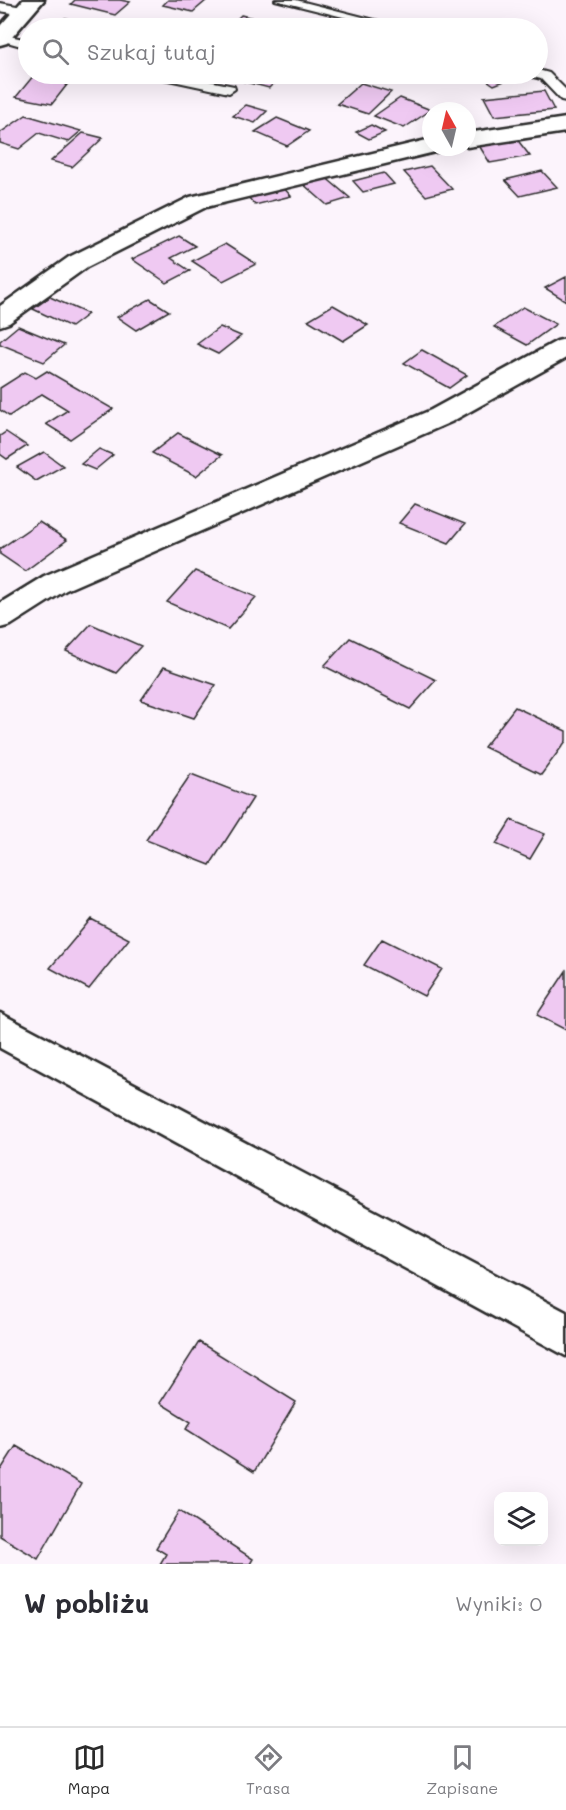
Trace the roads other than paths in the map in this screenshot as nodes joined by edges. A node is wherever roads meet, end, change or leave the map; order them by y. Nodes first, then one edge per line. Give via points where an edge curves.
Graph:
1 (281, 0) edge
2 (29, 6) edge
3 (0, 7) edge
4 (18, 18) edge
5 (357, 18) edge
6 (18, 19) edge
7 (1, 38) edge
8 (18, 42) edge
9 (548, 79) edge
10 (206, 84) edge
11 (229, 89) dead end
12 (566, 97) edge
13 (566, 125) edge
14 (476, 139) edge
15 (422, 148) edge
16 (0, 318) edge
17 (566, 347) edge
18 (0, 617) edge
19 (0, 1029) edge
20 (566, 1335) edge

1 - 5 lane
2 - 3 lane
2 - 4 street
6 - 7 street
7 - 8 lane
9 - 12 lane
10 - 11 lane
13 - 14 street
15 - 16 street via 198,202 78,262
17 - 18 street via 441,416 55,583
19 - 20 street

